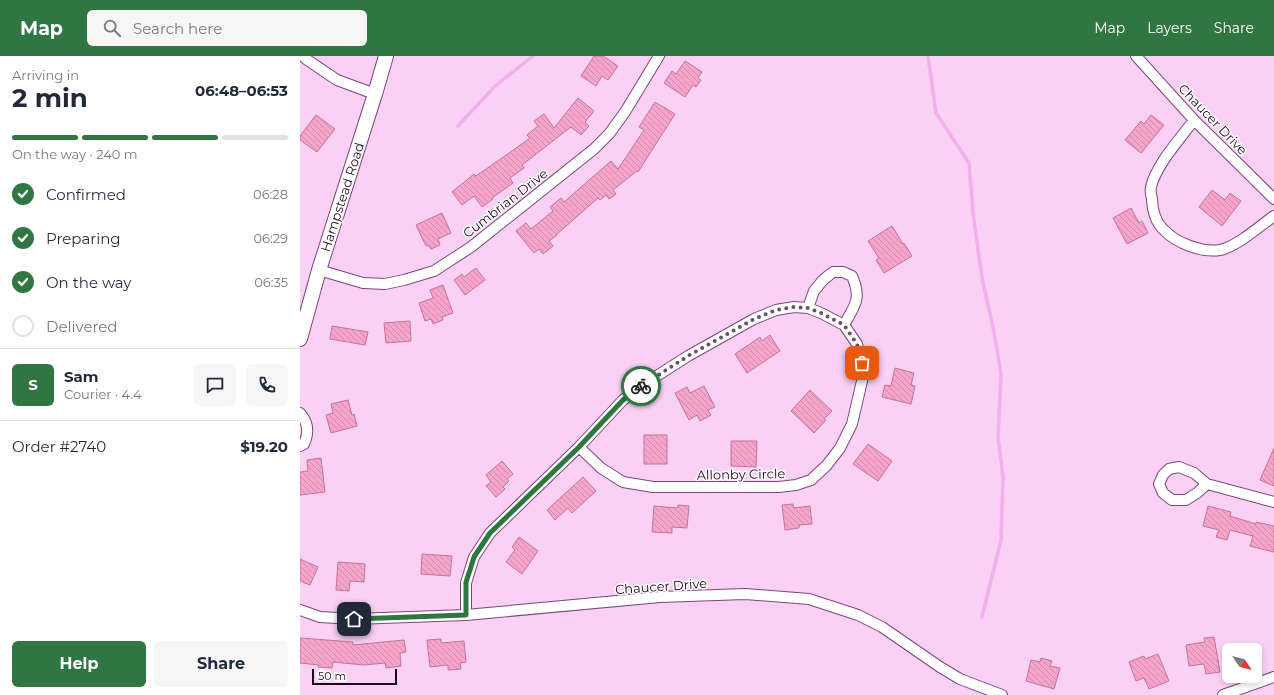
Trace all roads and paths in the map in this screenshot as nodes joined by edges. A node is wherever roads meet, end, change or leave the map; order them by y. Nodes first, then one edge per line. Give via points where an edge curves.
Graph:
1 (303, 56) edge
2 (386, 56) edge
3 (659, 56) edge
4 (1136, 56) edge
5 (375, 94) junction
6 (1194, 120) junction
7 (1274, 199) edge
8 (1274, 216) edge
9 (319, 270) junction
10 (808, 308) junction
11 (844, 325) junction
12 (300, 339) edge
13 (300, 413) edge
14 (300, 446) edge
15 (579, 447) junction
16 (1207, 484) dead end
17 (1274, 502) edge
18 (300, 610) edge
19 (466, 615) junction
20 (1274, 677) edge
21 (1002, 695) edge
22 (1223, 695) edge

1 - 5 street via 337,80
2 - 5 street, Hampstead Road
3 - 9 street, Cumbrian Drive via 625,112 594,149 471,247 434,271 385,284 363,283
4 - 6 street, Chaucer Drive
5 - 9 street, Hampstead Road
6 - 7 street, Chaucer Drive
6 - 8 street via 1161,165 1151,189 1156,219 1163,230 1188,247 1220,250 1233,245
9 - 12 street, Hampstead Road
10 - 11 street, Allonby Circle
10 - 11 street via 814,290 833,272 843,272 852,276 858,294
10 - 15 street, Allonby Circle via 776,310 754,319 688,356 640,386 623,400
11 - 15 street, Allonby Circle via 857,344 862,363 862,381 852,424 840,448 811,480 779,487 652,487 623,482 601,468
13 - 14 street via 307,426 307,436 304,444
15 - 19 street, Allonby Circle via 490,533 474,557 466,582
16 - 17 street
18 - 19 street, Chaucer Drive via 320,617 354,619
19 - 21 street, Chaucer Drive via 660,597 745,594 809,599 858,615 882,627 960,679
20 - 22 street

